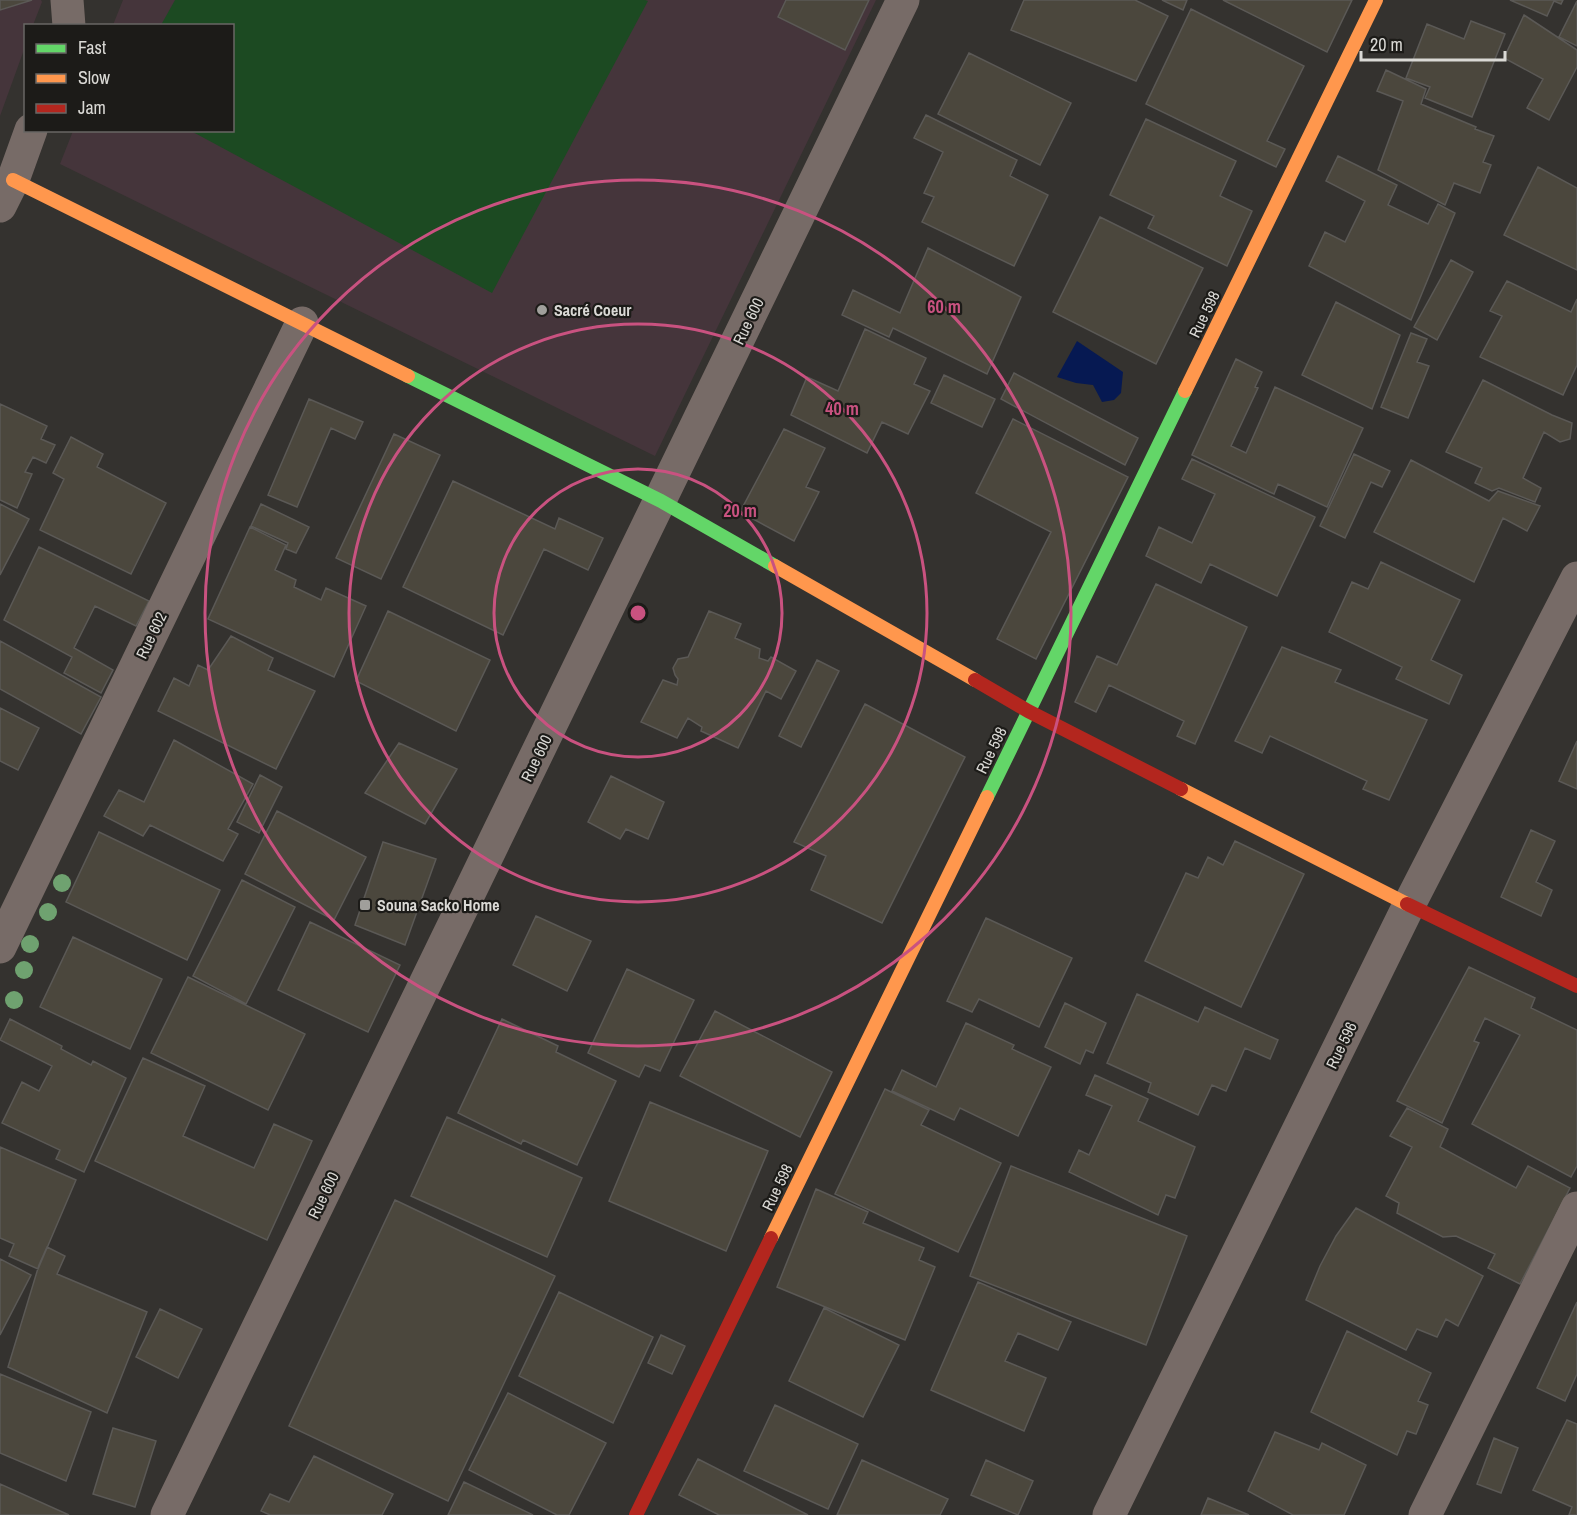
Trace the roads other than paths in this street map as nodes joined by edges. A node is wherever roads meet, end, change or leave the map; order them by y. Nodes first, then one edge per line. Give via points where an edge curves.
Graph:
1 (66, 0) edge
2 (903, 0) edge
3 (1376, 0) edge
4 (69, 24) edge
5 (29, 132) edge
6 (6, 193) edge
7 (302, 323) junction
8 (661, 501) junction
9 (1577, 578) edge
10 (1028, 711) junction
11 (1409, 905) junction
12 (0, 947) edge
13 (1577, 986) edge
14 (1577, 1208) edge
15 (167, 1515) edge
16 (636, 1515) edge
17 (1109, 1515) edge
18 (1425, 1515) edge

1 - 4 street
2 - 8 street, Rue 600
3 - 10 street, Rue 598
5 - 6 street
6 - 7 street
7 - 8 street
7 - 12 street, Rue 602
8 - 10 street
8 - 15 street, Rue 600
9 - 11 street, Rue 596
10 - 11 street
10 - 16 street, Rue 598
11 - 13 street
11 - 17 street, Rue 596
14 - 18 street

